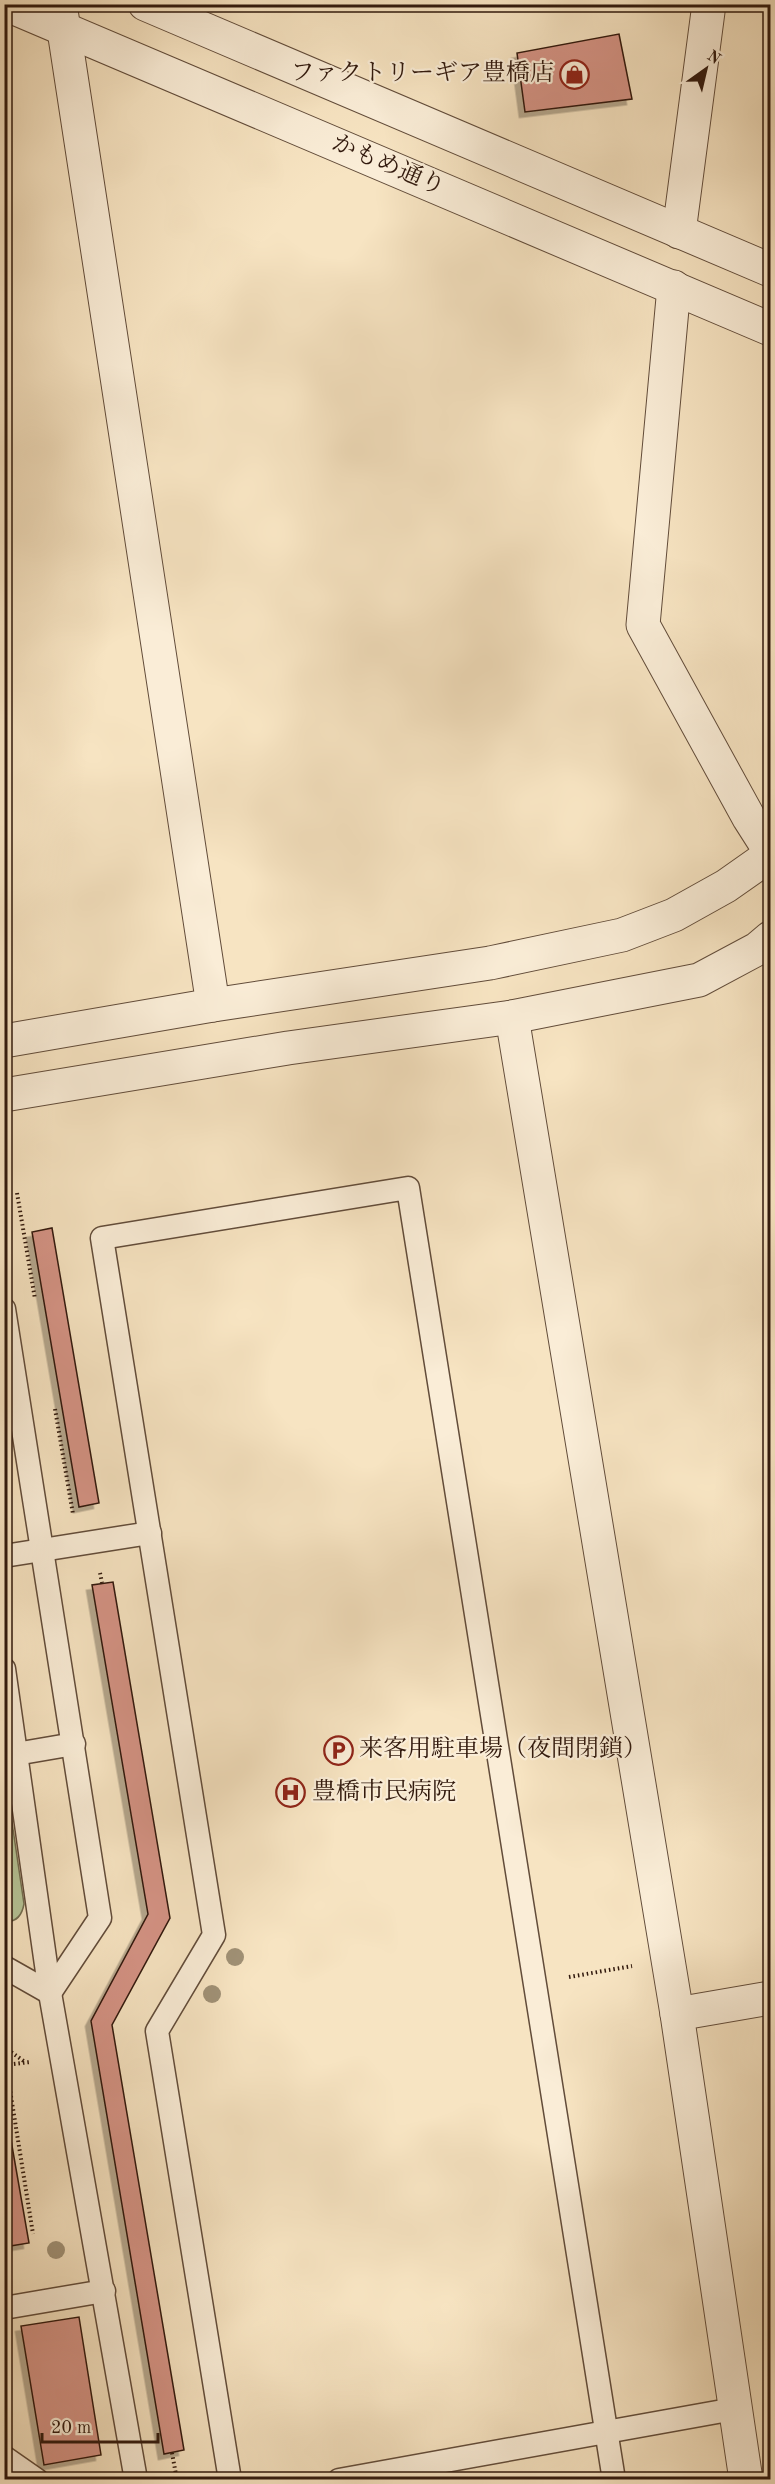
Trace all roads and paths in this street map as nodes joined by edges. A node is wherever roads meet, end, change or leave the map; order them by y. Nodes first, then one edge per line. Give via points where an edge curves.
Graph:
1 (5, 4) edge
2 (145, 4) edge
3 (710, 4) edge
4 (62, 17) edge
5 (679, 232) junction
6 (771, 270) edge
7 (674, 287) junction
8 (771, 329) edge
9 (771, 853) edge
10 (771, 938) edge
11 (213, 1005) junction
12 (512, 1017) junction
13 (4, 1041) edge
14 (4, 1095) edge
15 (17, 1193) dead end
16 (4, 1309) edge
17 (37, 1309) dead end
18 (53, 1402) dead end
19 (82, 1517) dead end
20 (150, 1533) junction
21 (43, 1550) junction
22 (4, 1556) edge
23 (100, 1573) dead end
24 (102, 1584) dead end
25 (4, 1669) edge
26 (74, 1744) junction
27 (11, 1755) edge
28 (636, 1966) dead end
29 (4, 1967) edge
30 (569, 1977) dead end
31 (50, 1993) junction
32 (771, 1998) edge
33 (677, 2014) junction
34 (4, 2047) edge
35 (33, 2061) dead end
36 (25, 2062) junction
37 (5, 2065) edge
38 (33, 2234) dead end
39 (104, 2291) junction
40 (4, 2308) edge
41 (734, 2409) junction
42 (606, 2432) junction
43 (172, 2453) dead end
44 (4, 2457) edge
45 (37, 2480) edge
46 (136, 2480) edge
47 (177, 2480) edge
48 (230, 2480) edge
49 (339, 2480) edge
50 (614, 2480) edge
51 (746, 2480) edge

1 - 4 street, かもめ通り
2 - 5 street
3 - 5 street
4 - 7 street, かもめ通り
4 - 11 street
5 - 6 street
7 - 8 street, かもめ通り
7 - 9 street via 643,625
9 - 11 street via 726,886 674,915 622,935 490,963
10 - 12 street via 699,980
11 - 13 street
12 - 14 street via 288,1048
12 - 33 street
15 - 17 path
16 - 21 lane
18 - 19 path via 74,1518
20 - 21 lane
20 - 42 lane via 102,1238 408,1188
20 - 48 lane via 214,1935 157,2031
21 - 22 lane
21 - 26 lane
23 - 24 path
25 - 27 lane
26 - 27 lane
26 - 31 lane via 100,1918
27 - 31 lane
28 - 30 path
29 - 31 lane
31 - 39 lane
32 - 33 street
33 - 41 street
34 - 36 path
35 - 36 path
36 - 37 path
37 - 38 path
39 - 40 lane
39 - 46 lane
41 - 42 lane
41 - 51 street
42 - 49 lane
42 - 50 lane
43 - 47 path
44 - 45 lane

